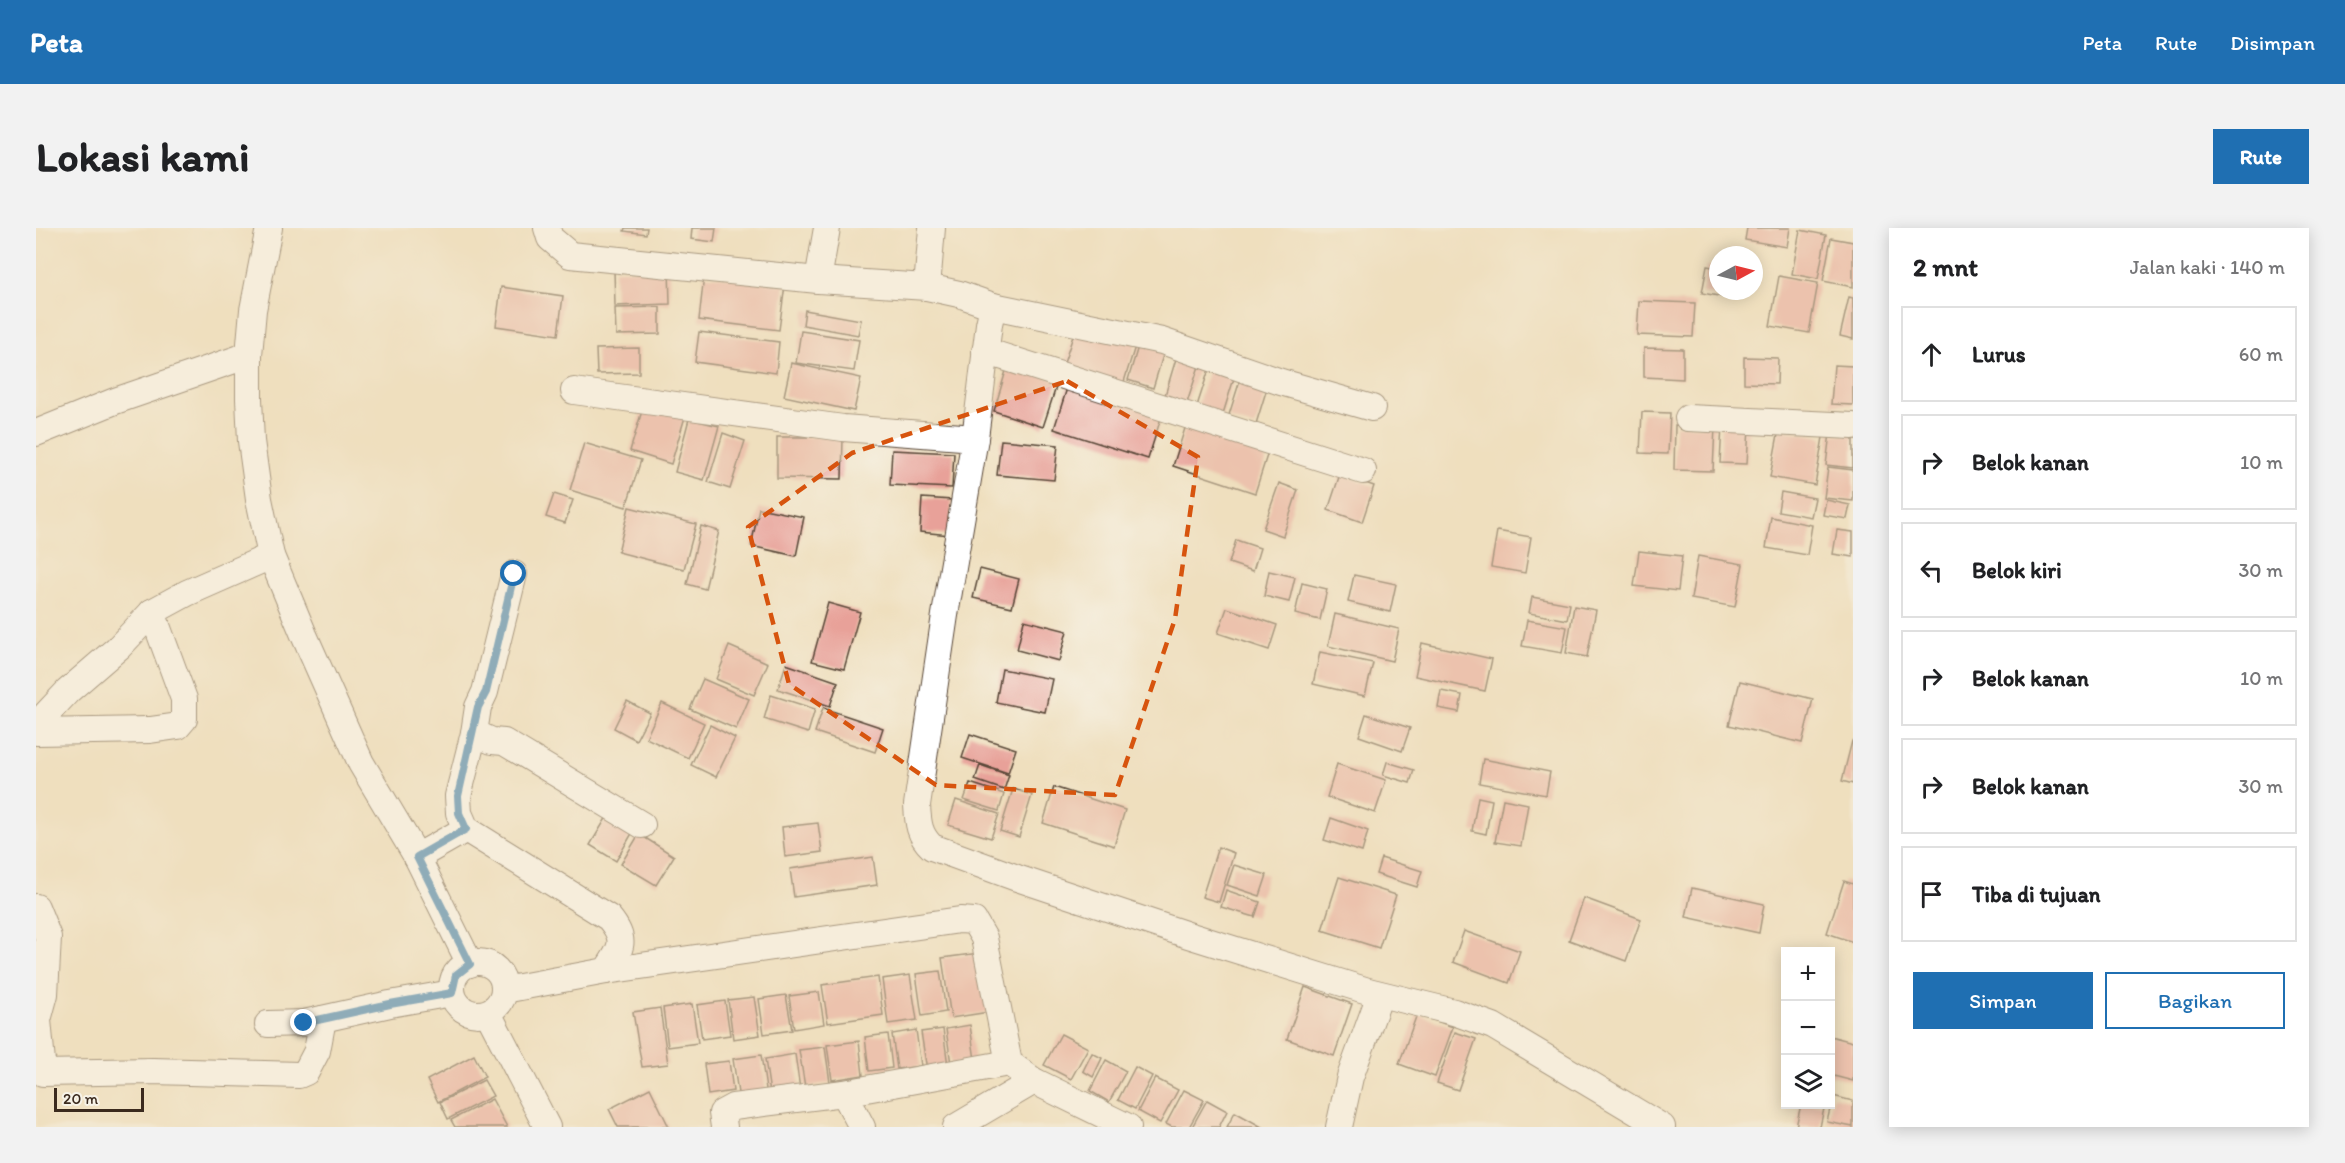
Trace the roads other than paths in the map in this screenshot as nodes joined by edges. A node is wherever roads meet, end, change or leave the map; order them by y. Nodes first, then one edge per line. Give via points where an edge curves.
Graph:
1 (269, 228) edge
2 (547, 228) edge
3 (826, 228) edge
4 (932, 228) edge
5 (818, 280) junction
6 (927, 287) junction
7 (993, 306) junction
8 (985, 351) junction
9 (249, 355) junction
10 (574, 391) dead end
11 (1372, 408) dead end
12 (1688, 418) dead end
13 (1853, 426) edge
14 (36, 433) edge
15 (975, 438) junction
16 (1363, 471) dead end
17 (271, 556) junction
18 (514, 574) dead end
19 (152, 612) junction
20 (36, 725) edge
21 (36, 732) edge
22 (474, 733) junction
23 (642, 825) dead end
24 (466, 829) junction
25 (417, 857) junction
26 (36, 907) edge
27 (470, 964) junction
28 (606, 971) junction
29 (504, 990) junction
30 (452, 993) junction
31 (1380, 994) junction
32 (488, 1013) junction
33 (323, 1019) junction
34 (268, 1024) dead end
35 (1009, 1063) junction
36 (39, 1078) edge
37 (1034, 1081) junction
38 (844, 1093) junction
39 (547, 1127) edge
40 (724, 1127) edge
41 (862, 1127) edge
42 (956, 1127) edge
43 (1128, 1127) edge
44 (1339, 1127) edge
45 (1660, 1127) edge

1 - 9 street via 253,310
2 - 5 street via 550,238 570,255
3 - 5 street
4 - 6 street
5 - 6 street
6 - 7 street
7 - 8 street
7 - 11 street via 1162,341
8 - 15 street
8 - 16 street
9 - 14 street
9 - 17 street via 251,441
10 - 15 street via 843,428
12 - 13 street
15 - 31 street via 917,805 922,838 932,848 1017,878 1188,936
17 - 19 street
17 - 25 street via 361,763
18 - 22 street
19 - 20 street
19 - 21 street via 184,699 184,719 178,726
22 - 23 street via 504,742
22 - 24 street via 458,796 459,813
24 - 25 street
24 - 28 street via 609,918 620,931 621,948
25 - 27 street
26 - 36 street via 48,937 45,994 38,1020
27 - 29 street via 485,963 494,968
27 - 30 street via 456,975
28 - 29 street
28 - 35 street via 974,921 984,938
29 - 32 street via 496,1007
30 - 32 street via 459,1007 472,1014
30 - 33 street
31 - 44 street via 1350,1077
31 - 45 street via 1494,1026
32 - 39 street
33 - 34 street
33 - 36 street via 317,1051 306,1072 299,1075 153,1071
35 - 37 street
35 - 38 street
37 - 42 street
37 - 43 street
38 - 40 street via 733,1107 722,1113
38 - 41 street

